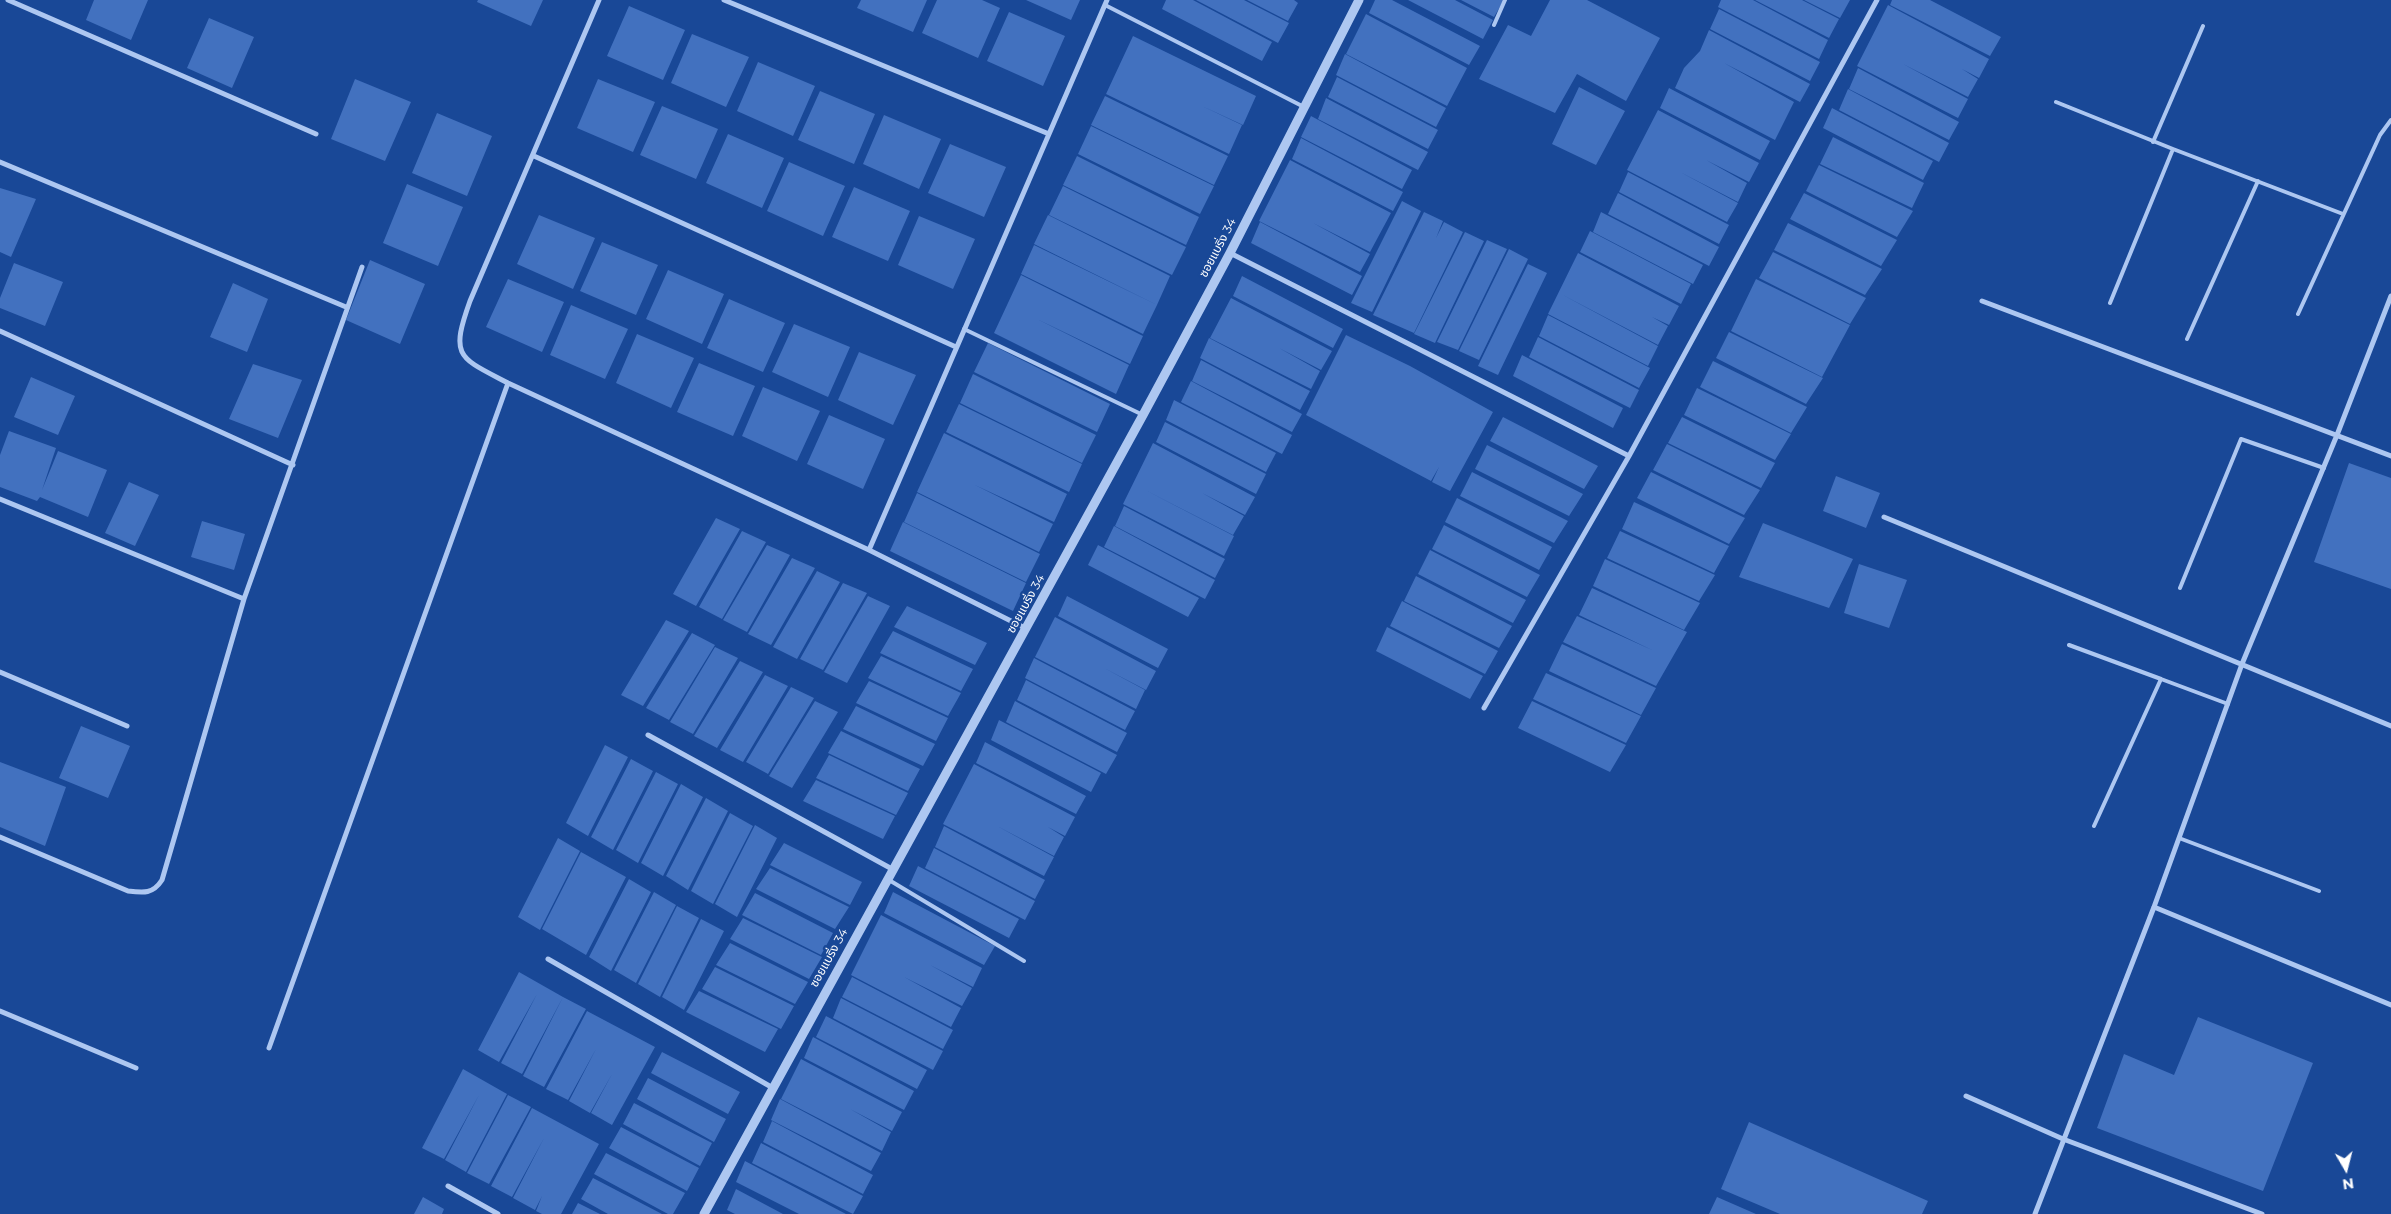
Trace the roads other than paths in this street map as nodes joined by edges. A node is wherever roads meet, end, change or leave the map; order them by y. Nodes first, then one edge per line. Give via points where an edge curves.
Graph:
1 (8, 0) edge
2 (599, 0) edge
3 (724, 0) edge
4 (1359, 0) edge
5 (1505, 0) edge
6 (1877, 0) edge
7 (1106, 3) edge
8 (1494, 25) dead end
9 (2203, 26) dead end
10 (2056, 102) dead end
11 (1304, 107) junction
12 (2391, 120) edge
13 (316, 134) dead end
14 (1050, 134) junction
15 (2153, 142) junction
16 (2172, 150) junction
17 (534, 156) junction
18 (0, 162) edge
19 (2258, 181) junction
20 (2343, 214) junction
21 (1230, 253) junction
22 (362, 267) dead end
23 (2390, 299) edge
24 (1982, 301) dead end
25 (2110, 303) dead end
26 (346, 307) junction
27 (2298, 314) dead end
28 (964, 329) junction
29 (0, 331) edge
30 (2187, 339) dead end
31 (956, 346) junction
32 (508, 383) junction
33 (1143, 415) junction
34 (2337, 435) junction
35 (1629, 456) junction
36 (2391, 456) edge
37 (293, 465) junction
38 (2324, 468) junction
39 (0, 499) edge
40 (1884, 517) dead end
41 (869, 550) junction
42 (2180, 588) dead end
43 (244, 599) junction
44 (1027, 629) junction
45 (2069, 645) dead end
46 (2242, 664) junction
47 (0, 672) edge
48 (2161, 679) junction
49 (2228, 704) junction
50 (1484, 708) dead end
51 (127, 726) dead end
52 (2391, 726) edge
53 (648, 736) dead end
54 (2094, 826) dead end
55 (0, 837) edge
56 (2179, 838) junction
57 (892, 869) junction
58 (887, 879) junction
59 (2319, 891) dead end
60 (2154, 907) junction
61 (548, 959) dead end
62 (1024, 961) dead end
63 (2391, 1005) edge
64 (0, 1011) edge
65 (269, 1048) dead end
66 (136, 1068) dead end
67 (773, 1088) junction
68 (1966, 1096) dead end
69 (2063, 1139) junction
70 (448, 1186) dead end
71 (498, 1214) edge
72 (704, 1214) edge
73 (2035, 1214) edge
74 (2262, 1214) edge

1 - 13 street
2 - 17 street
3 - 14 street
4 - 11 street, ซอยแบริ่ง 34
5 - 8 lane
6 - 35 street
7 - 11 lane
7 - 14 street
9 - 15 lane
10 - 15 lane
11 - 21 street, ซอยแบริ่ง 34
12 - 20 lane via 2380,135
14 - 28 street
15 - 16 lane
16 - 19 lane
16 - 25 lane
17 - 31 street
17 - 32 street via 460,328 461,353 471,363
18 - 26 street
19 - 20 lane
19 - 30 lane
20 - 27 lane
21 - 33 street, ซอยแบริ่ง 34
21 - 35 street
22 - 26 street
23 - 34 street
24 - 34 street
26 - 37 street
28 - 31 street
28 - 33 lane
29 - 37 street
31 - 41 street
32 - 41 street
32 - 65 street
33 - 44 street, ซอยแบริ่ง 34
34 - 36 street
34 - 38 street
35 - 50 street
37 - 43 street
38 - 42 lane via 2241,439
38 - 46 street
39 - 43 street
40 - 46 street
41 - 44 street
43 - 55 street via 157,888 145,894 128,891
44 - 57 street, ซอยแบริ่ง 34
45 - 48 lane
46 - 49 street
46 - 52 street
47 - 51 street
48 - 49 lane
48 - 54 lane
49 - 56 street
53 - 57 street
56 - 59 lane
56 - 60 street
57 - 58 street, ซอยแบริ่ง 34
58 - 62 lane
58 - 67 street, ซอยแบริ่ง 34
60 - 63 street
60 - 69 street
61 - 67 street
64 - 66 street
67 - 72 street, ซอยแบริ่ง 34
68 - 69 street
69 - 73 street
69 - 74 street
70 - 71 street

